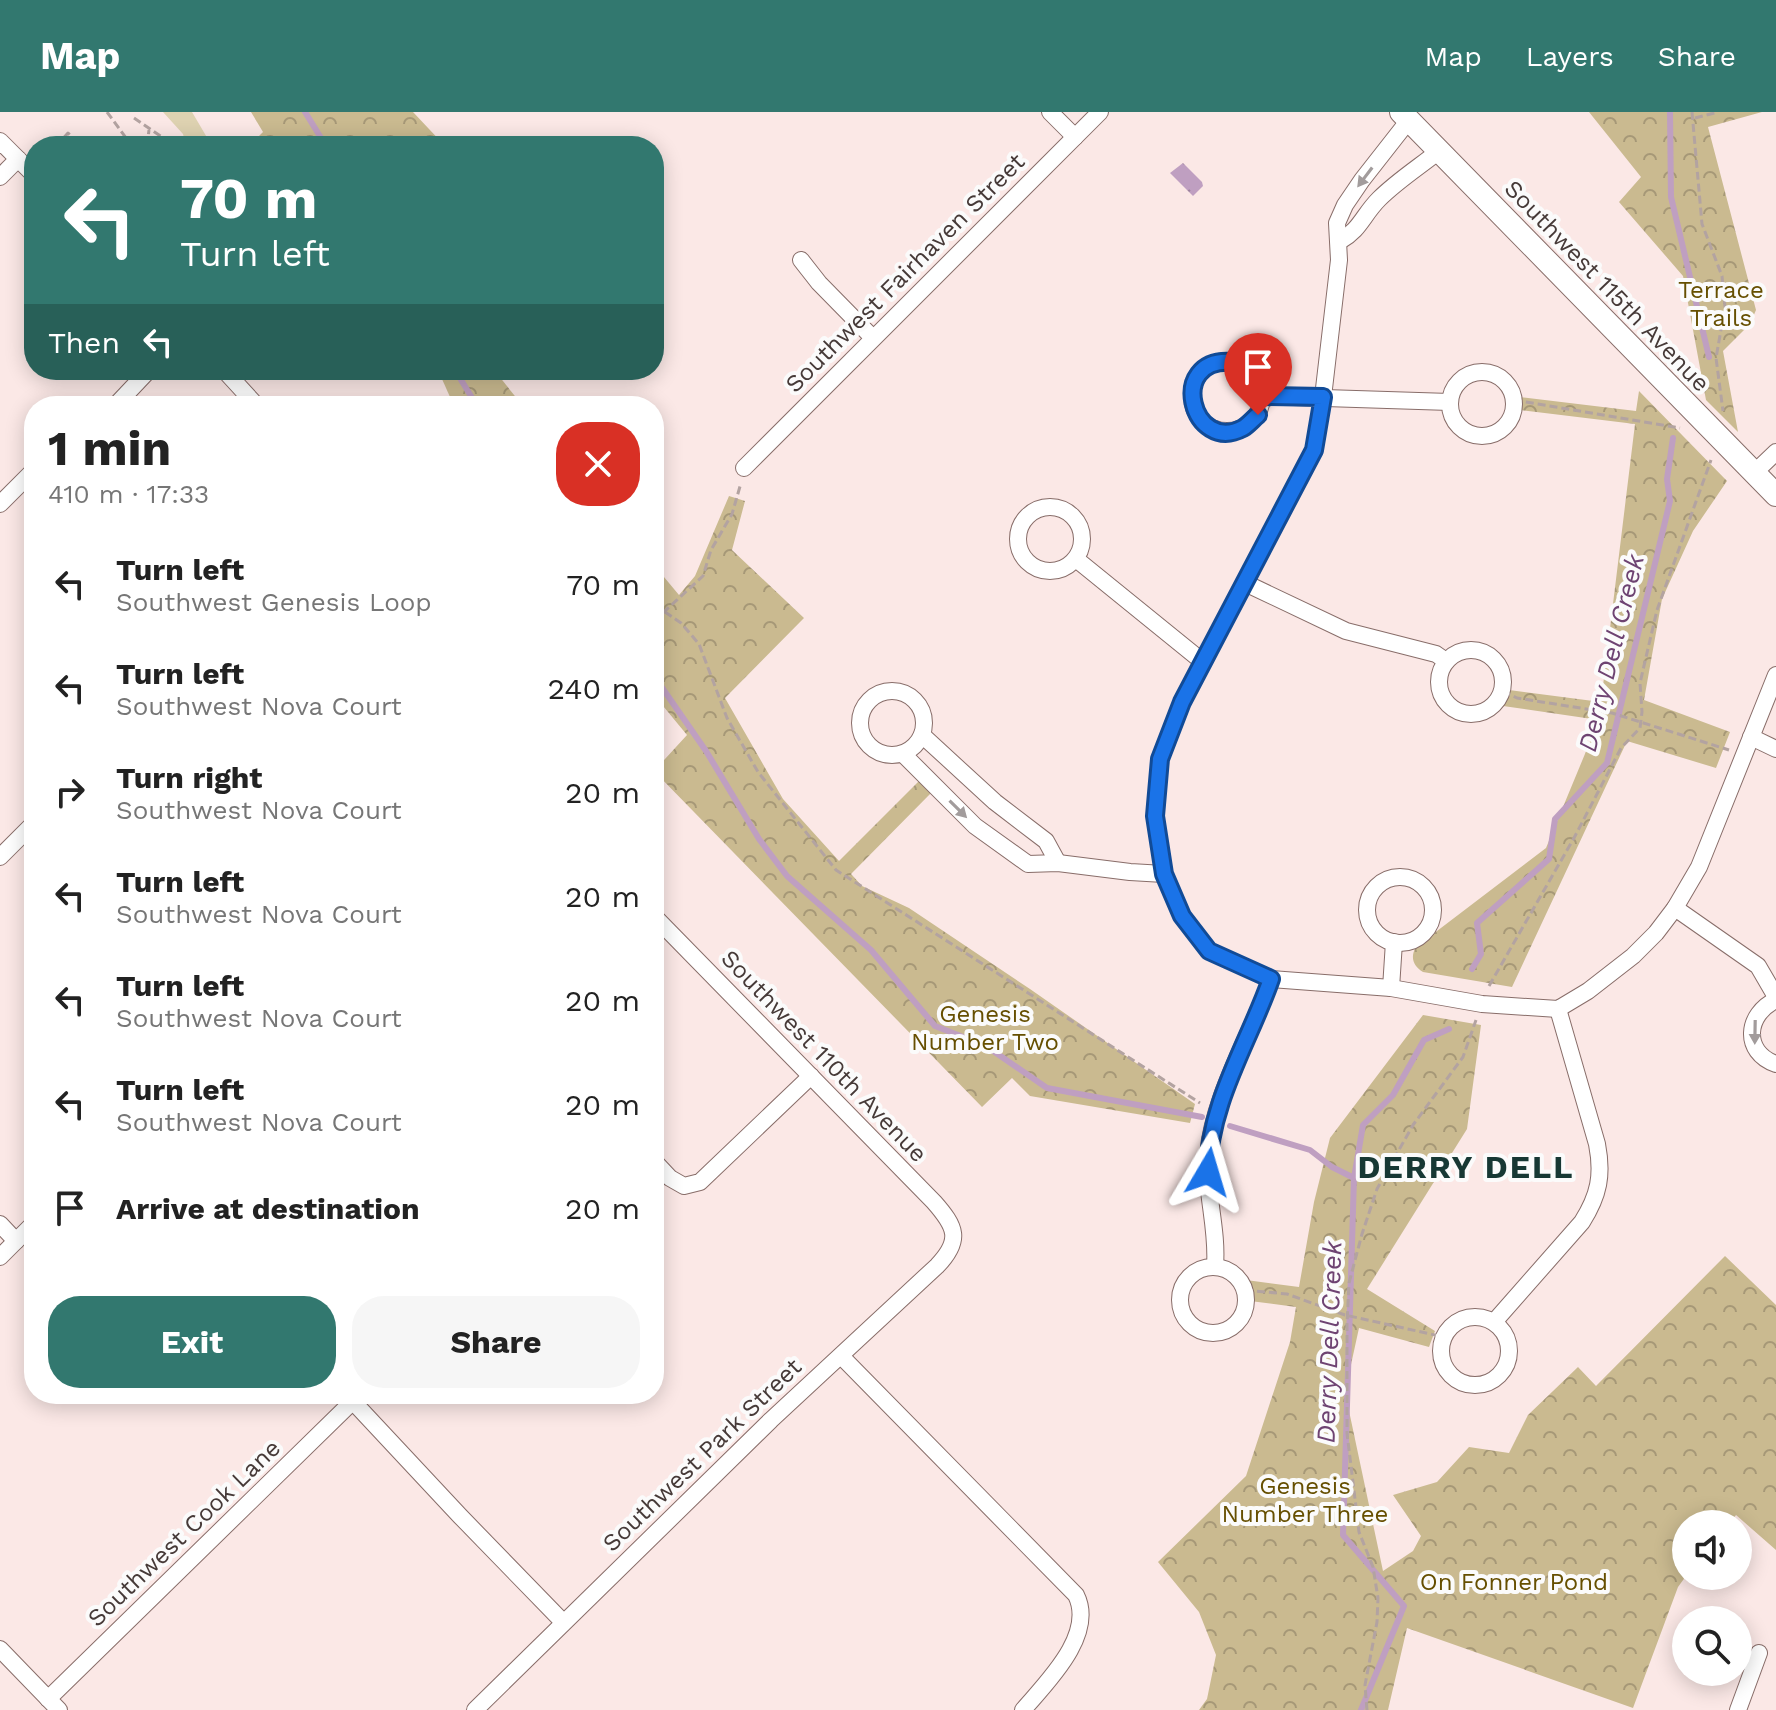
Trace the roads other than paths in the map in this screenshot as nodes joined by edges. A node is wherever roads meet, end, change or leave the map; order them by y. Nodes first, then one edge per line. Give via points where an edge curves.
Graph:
1 (1050, 112) edge
2 (1100, 112) edge
3 (1405, 116) edge
4 (1075, 137) junction
5 (0, 141) edge
6 (1439, 151) junction
7 (18, 159) junction
8 (24, 165) edge
9 (0, 177) edge
10 (1340, 241) junction
11 (801, 260) dead end
12 (873, 338) junction
13 (140, 380) edge
14 (233, 380) edge
15 (124, 396) edge
16 (248, 396) edge
17 (1263, 396) junction
18 (1323, 397) junction
19 (1450, 402) junction
20 (1776, 452) edge
21 (744, 468) dead end
22 (1754, 473) junction
23 (24, 480) edge
24 (1776, 495) edge
25 (0, 504) edge
26 (1076, 559) junction
27 (1245, 583) junction
28 (1446, 661) junction
29 (1203, 662) junction
30 (1776, 675) edge
31 (922, 735) junction
32 (1751, 737) junction
33 (1776, 749) edge
34 (903, 754) junction
35 (24, 833) edge
36 (0, 857) edge
37 (1058, 863) junction
38 (1164, 874) junction
39 (1675, 908) junction
40 (664, 926) edge
41 (1394, 942) junction
42 (1271, 979) junction
43 (1391, 988) junction
44 (1776, 998) edge
45 (1558, 1009) junction
46 (1776, 1064) edge
47 (811, 1076) junction
48 (664, 1172) edge
49 (0, 1224) edge
50 (24, 1233) edge
51 (954, 1234) joint
52 (16, 1241) junction
53 (0, 1257) edge
54 (1215, 1266) junction
55 (1494, 1322) junction
56 (841, 1356) junction
57 (343, 1404) edge
58 (356, 1404) edge
59 (563, 1622) junction
60 (0, 1649) edge
61 (1759, 1653) dead end
62 (54, 1704) edge
63 (475, 1710) edge
64 (1023, 1710) edge
65 (1738, 1710) edge

1 - 4 street
2 - 4 street, Southwest Fairhaven Street
3 - 6 street, Southwest 115th Avenue
3 -> 10 street via 1345,205 1337,223
4 - 12 street, Southwest Fairhaven Street
5 - 7 street
6 - 10 street via 1383,195 1355,233
6 - 22 street, Southwest 115th Avenue
7 - 8 street
7 - 9 street
10 - 18 street
11 - 12 street
12 - 21 street, Southwest Fairhaven Street
13 - 15 street
14 - 16 street
17 - 17 street via 1254,373 1239,362 1220,361 1203,369 1191,397 1198,418 1225,432 1243,428 1258,415
17 - 18 street
18 - 19 street
18 - 27 street via 1314,450
19 - 19 street via 1453,418 1464,431 1482,436 1508,423 1514,400 1506,382 1486,372 1470,374 1456,385
20 - 22 street
22 - 24 street, Southwest 115th Avenue
23 - 25 street
26 - 26 street via 1082,536 1070,513 1044,507 1023,521 1018,545 1030,565 1056,571
26 - 29 street
27 - 28 street via 1346,631
27 - 29 street
28 - 28 street via 1439,682 1441,695 1453,709 1478,714 1494,705 1504,677 1491,655 1466,649
29 - 38 street via 1160,759 1155,816
30 - 32 street
31 - 34 street
31 - 34 street via 923,713 910,696 889,691 869,700 860,720 864,741 881,754
31 - 37 street via 1046,841
32 - 33 street
32 - 39 street via 1699,867
34 -> 37 street via 1002,847 1028,864
35 - 36 street
37 - 38 street
38 - 42 street via 1182,916 1209,951
39 - 44 street via 1758,966
39 - 45 street via 1633,956
40 - 47 street, Southwest 110th Avenue
41 - 41 street via 1420,937 1434,912 1426,888 1409,877 1388,879 1369,898 1371,925
41 - 43 street
42 - 43 street
42 - 54 street via 1218,1111 1208,1152
43 - 45 street via 1482,1004
44 -> 46 street via 1756,1015 1752,1029 1760,1054
45 - 55 street via 1597,1144 1600,1185 1582,1222
47 - 48 street via 700,1182 684,1186
47 - 51 street, Southwest 110th Avenue via 940,1209
49 - 52 street
50 - 52 street
51 - 56 street, Southwest Park Street via 950,1252
52 - 53 street
54 - 54 street via 1186,1279 1179,1292 1184,1318 1205,1333 1231,1328 1246,1303 1245,1290 1231,1271
55 - 55 street via 1479,1317 1456,1323 1444,1337 1445,1368 1455,1379 1471,1385 1499,1376 1509,1345
56 - 59 street, Southwest Park Street
56 - 64 street via 1080,1602 1071,1649
57 - 62 street, Southwest Cook Lane
58 - 59 street
59 - 63 street, Southwest Park Street
60 - 62 street
61 - 65 street

